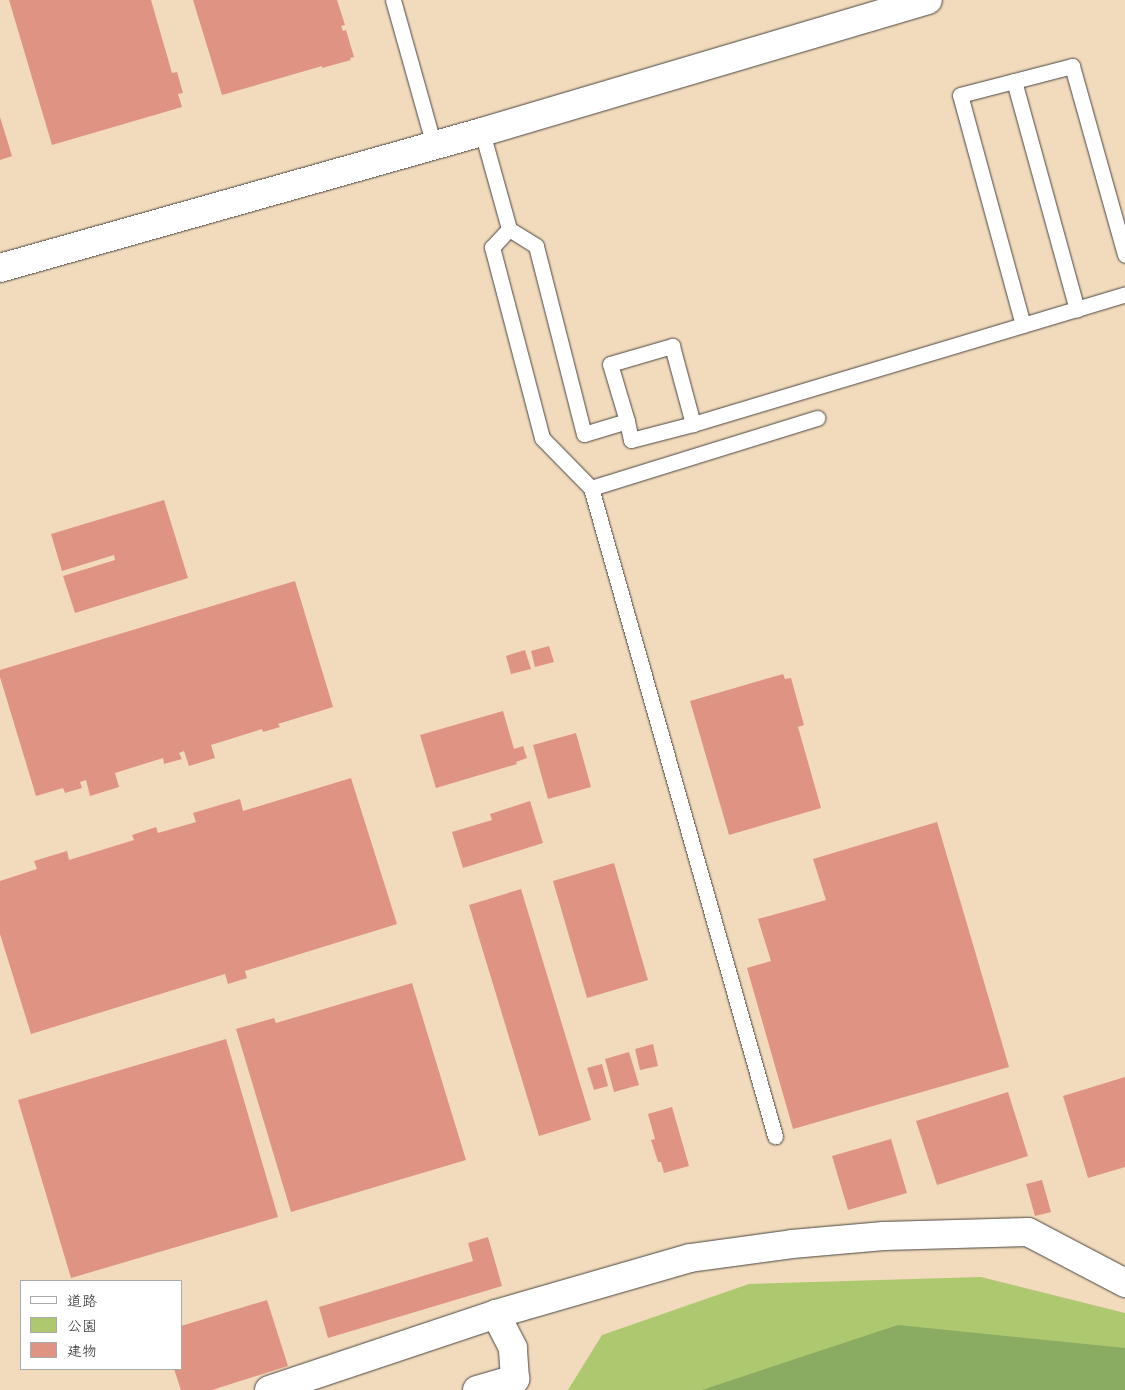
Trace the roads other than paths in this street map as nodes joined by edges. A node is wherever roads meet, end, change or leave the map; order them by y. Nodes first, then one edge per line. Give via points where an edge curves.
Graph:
1 (393, 0) edge
2 (928, 0) edge
3 (1014, 81) junction
4 (482, 132) junction
5 (434, 146) junction
6 (509, 229) junction
7 (1125, 255) edge
8 (0, 268) edge
9 (1125, 294) edge
10 (1077, 309) junction
11 (1023, 325) junction
12 (817, 418) dead end
13 (626, 421) junction
14 (693, 424) junction
15 (591, 488) junction
16 (775, 1136) dead end
17 (1125, 1283) edge
18 (496, 1314) junction
19 (269, 1390) edge
20 (477, 1390) edge

1 - 5 lane
2 - 4 street
3 - 7 lane via 1072,66
3 - 10 lane
3 - 11 lane via 960,95
4 - 5 street
4 - 6 lane
5 - 8 street
6 - 13 lane via 536,246 584,434
6 - 15 lane via 492,248 542,438
9 - 10 lane
10 - 11 lane
11 - 14 lane
12 - 15 lane
13 - 14 lane via 631,440
13 - 14 lane via 610,364 672,346
15 - 16 lane
17 - 18 street via 1028,1232 884,1236 690,1258
18 - 19 street
18 - 20 street via 513,1348 514,1379

